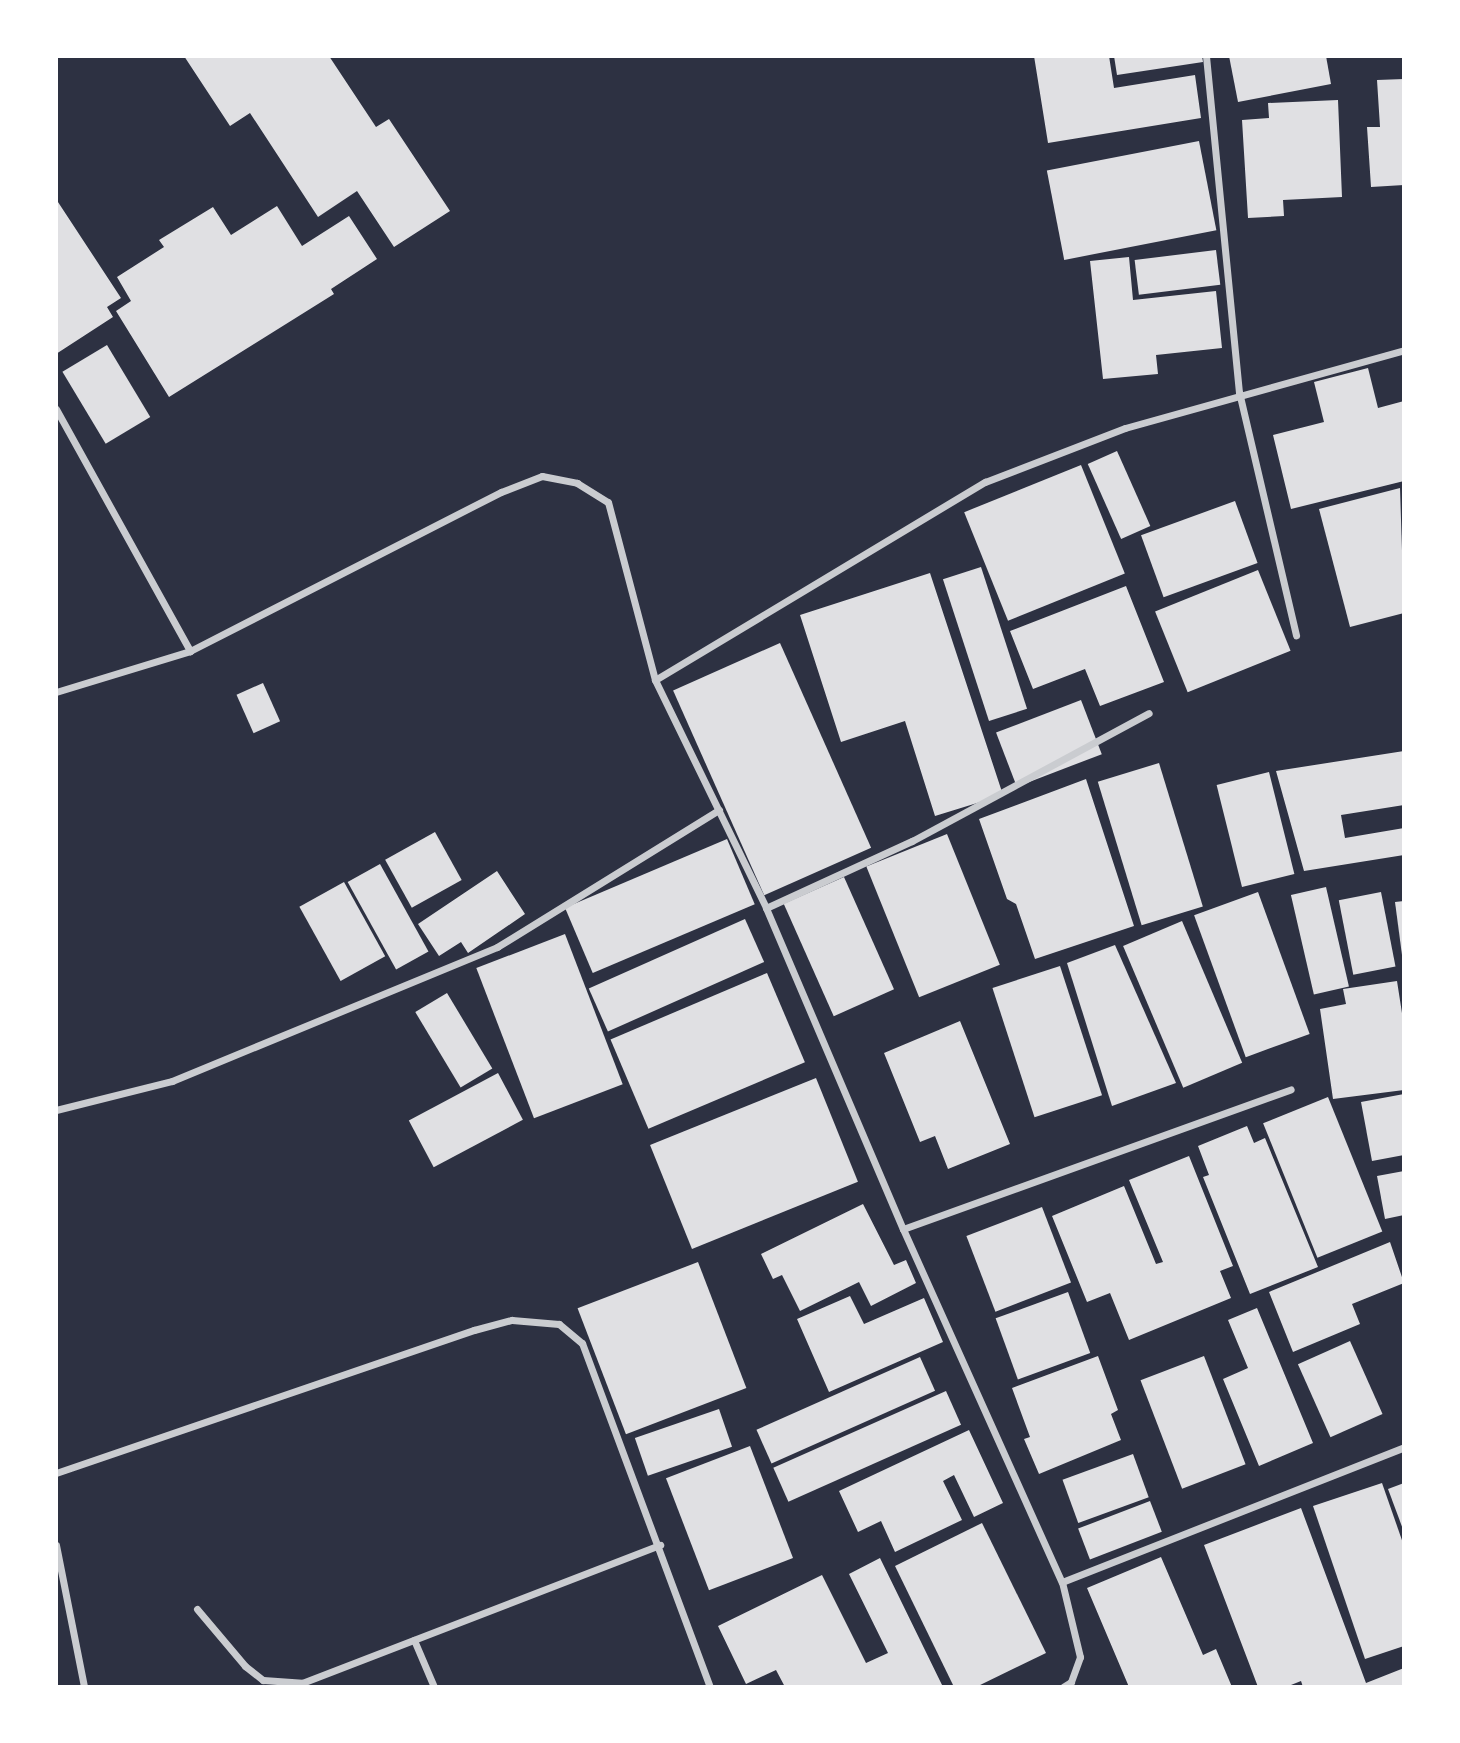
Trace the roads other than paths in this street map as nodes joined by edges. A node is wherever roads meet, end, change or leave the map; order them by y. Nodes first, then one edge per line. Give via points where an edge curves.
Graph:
1 (1206, 56) edge
2 (1404, 350) edge
3 (1240, 392) junction
4 (56, 409) edge
5 (1296, 635) dead end
6 (190, 650) junction
7 (655, 680) junction
8 (56, 692) edge
9 (1149, 713) dead end
10 (719, 810) junction
11 (766, 908) junction
12 (1291, 1089) dead end
13 (56, 1110) edge
14 (903, 1229) junction
15 (1404, 1447) edge
16 (56, 1473) edge
17 (56, 1545) edge
18 (660, 1545) junction
19 (1062, 1582) junction
20 (197, 1609) dead end
21 (414, 1640) junction
22 (85, 1687) edge
23 (434, 1687) edge
24 (710, 1687) edge
25 (1063, 1687) edge

1 - 3 street
2 - 3 street
3 - 5 street
3 - 7 street via 1125,428 985,482
4 - 6 street
6 - 7 street via 501,492 542,476 577,483 608,502
6 - 8 street
7 - 10 street
9 - 11 street via 912,841
10 - 11 street
10 - 13 street via 497,947 172,1081
11 - 14 street
12 - 14 street
14 - 19 street
15 - 19 street
16 - 18 street via 474,1329 512,1320 559,1324 582,1343
17 - 22 street
18 - 21 street
18 - 24 street
19 - 25 street via 1080,1657 1071,1682
20 - 21 street via 245,1666 263,1680 302,1683
21 - 23 street

